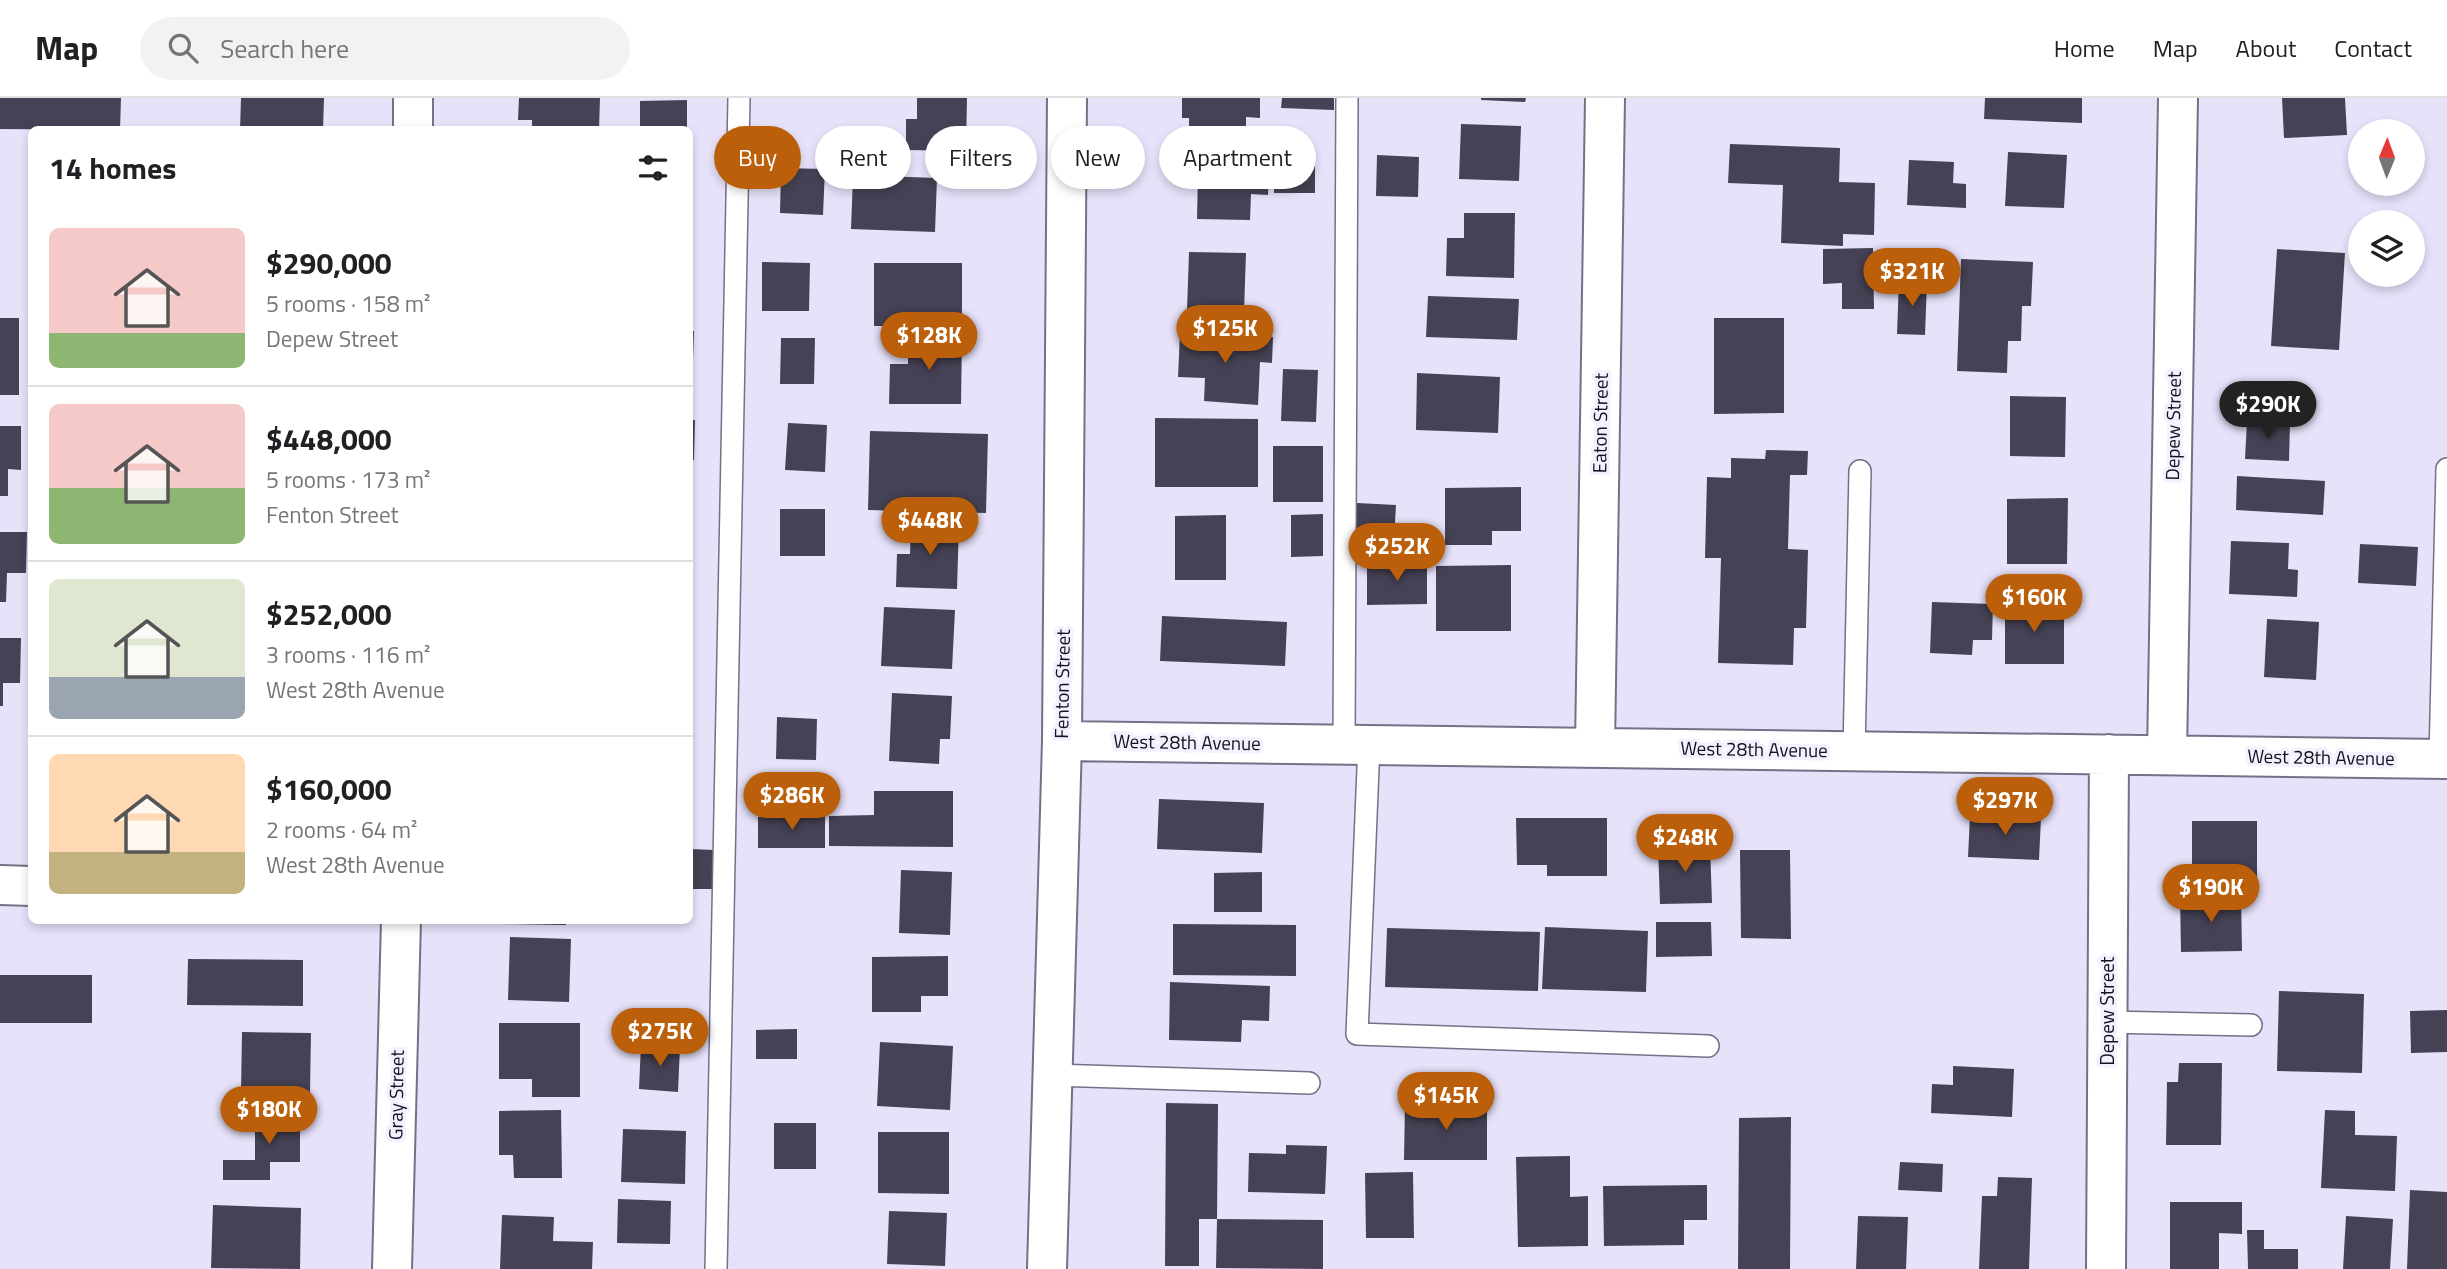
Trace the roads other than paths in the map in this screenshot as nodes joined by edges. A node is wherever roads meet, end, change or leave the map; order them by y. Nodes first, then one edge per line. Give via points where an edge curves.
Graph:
1 (413, 98) edge
2 (739, 98) edge
3 (1067, 98) edge
4 (1347, 98) edge
5 (1605, 98) edge
6 (2178, 98) edge
7 (413, 126) edge
8 (2447, 469) edge
9 (1860, 471) dead end
10 (1062, 741) junction
11 (1357, 744) junction
12 (1595, 747) junction
13 (1854, 751) junction
14 (2109, 754) junction
15 (2167, 755) junction
16 (2443, 758) edge
17 (0, 885) edge
18 (28, 886) edge
19 (401, 924) edge
20 (2108, 1022) junction
21 (2251, 1025) dead end
22 (1708, 1046) dead end
23 (1052, 1075) junction
24 (1309, 1083) dead end
25 (392, 1269) edge
26 (716, 1269) edge
27 (1047, 1269) edge
28 (2106, 1269) edge

1 - 7 street
2 - 26 lane
3 - 10 street, Fenton Street
4 - 11 lane
5 - 12 street, Eaton Street
6 - 15 street, Depew Street
8 - 16 lane
9 - 13 lane
10 - 11 street, West 28th Avenue
10 - 23 street, Fenton Street
11 - 12 street, West 28th Avenue
11 - 22 lane via 1357,1034
12 - 13 street, West 28th Avenue
13 - 14 street, West 28th Avenue
14 - 15 street, West 28th Avenue
14 - 20 street, Depew Street
15 - 16 street, West 28th Avenue
17 - 18 street
19 - 25 street, Gray Street
20 - 21 lane
20 - 28 street, Depew Street
23 - 24 lane
23 - 27 street, Fenton Street

